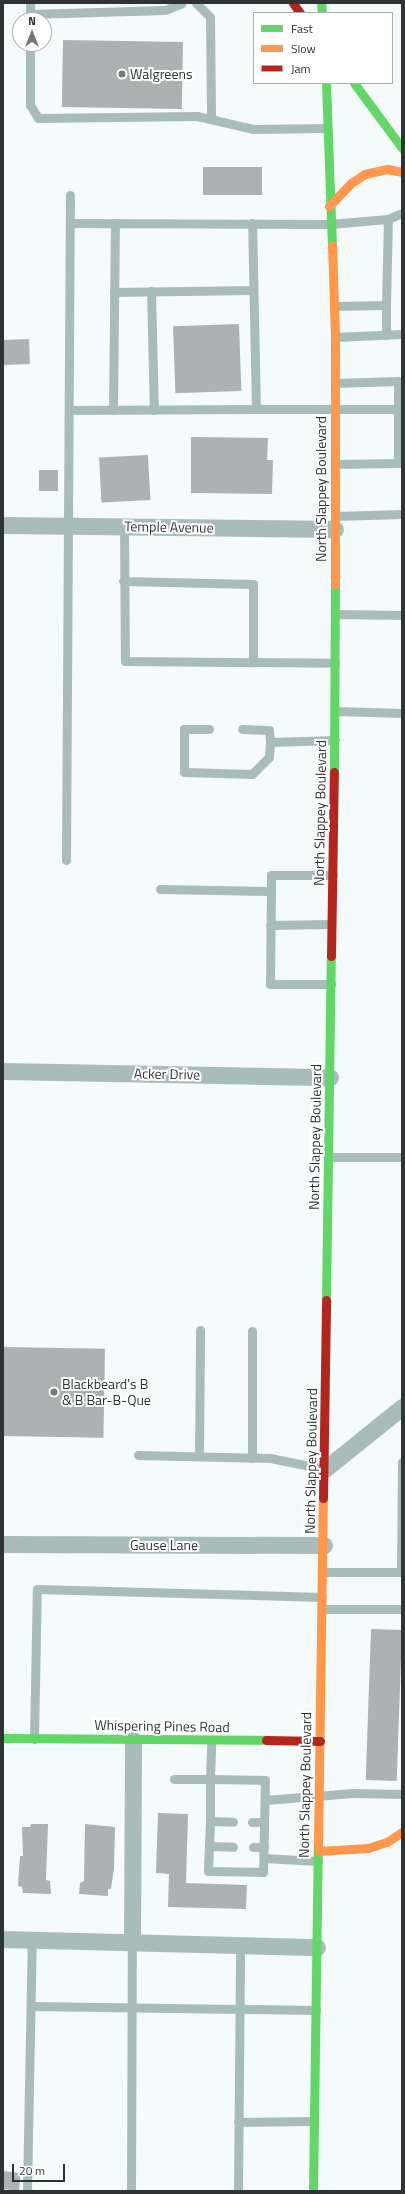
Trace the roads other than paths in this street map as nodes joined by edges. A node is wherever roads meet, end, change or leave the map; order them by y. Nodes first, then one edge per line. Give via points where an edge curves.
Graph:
1 (182, 3) edge
2 (196, 3) edge
3 (293, 3) edge
4 (299, 12) edge
5 (52, 16) edge
6 (30, 52) edge
7 (326, 84) edge
8 (355, 84) edge
9 (211, 119) junction
10 (327, 128) junction
11 (402, 148) edge
12 (402, 172) edge
13 (70, 195) dead end
14 (329, 206) junction
15 (402, 213) edge
16 (388, 219) junction
17 (70, 223) junction
18 (115, 223) junction
19 (252, 223) junction
20 (330, 224) junction
21 (253, 290) junction
22 (114, 292) junction
23 (151, 292) junction
24 (386, 305) junction
25 (334, 306) junction
26 (402, 334) edge
27 (386, 335) junction
28 (335, 337) junction
29 (400, 380) edge
30 (335, 383) junction
31 (256, 409) junction
32 (398, 409) junction
33 (69, 410) junction
34 (113, 410) junction
35 (154, 410) junction
36 (335, 410) junction
37 (335, 464) junction
38 (402, 514) edge
39 (335, 523) junction
40 (3, 525) edge
41 (69, 526) junction
42 (124, 526) junction
43 (124, 581) junction
44 (335, 614) junction
45 (402, 615) edge
46 (253, 662) junction
47 (335, 663) junction
48 (335, 711) junction
49 (402, 714) edge
50 (209, 729) dead end
51 (242, 730) dead end
52 (335, 740) junction
53 (270, 742) junction
54 (66, 860) dead end
55 (333, 875) junction
56 (160, 889) dead end
57 (271, 891) junction
58 (270, 924) junction
59 (332, 924) junction
60 (331, 984) junction
61 (3, 1071) edge
62 (330, 1077) junction
63 (329, 1157) junction
64 (402, 1157) edge
65 (200, 1330) dead end
66 (252, 1331) dead end
67 (402, 1407) edge
68 (138, 1455) dead end
69 (199, 1456) junction
70 (252, 1458) junction
71 (402, 1462) edge
72 (325, 1469) junction
73 (3, 1544) edge
74 (324, 1545) junction
75 (324, 1572) junction
76 (323, 1597) junction
77 (322, 1609) junction
78 (402, 1610) edge
79 (3, 1738) edge
80 (34, 1739) junction
81 (133, 1740) junction
82 (211, 1741) junction
83 (320, 1741) junction
84 (174, 1779) dead end
85 (210, 1779) junction
86 (402, 1794) edge
87 (319, 1796) junction
88 (265, 1800) junction
89 (210, 1821) junction
90 (233, 1822) dead end
91 (252, 1822) dead end
92 (264, 1822) junction
93 (402, 1832) edge
94 (209, 1846) junction
95 (233, 1847) dead end
96 (252, 1847) dead end
97 (264, 1848) junction
98 (318, 1851) junction
99 (264, 1858) junction
100 (318, 1861) junction
101 (3, 1940) edge
102 (32, 1940) junction
103 (132, 1942) junction
104 (240, 1945) junction
105 (317, 1947) junction
106 (31, 2006) junction
107 (132, 2007) junction
108 (238, 2009) junction
109 (316, 2010) junction
110 (314, 2121) junction
111 (238, 2122) junction
112 (27, 2191) edge
113 (131, 2191) edge
114 (238, 2191) edge
115 (313, 2191) edge

1 - 5 lane via 165,10
2 - 9 lane via 210,17
3 - 4 main road
6 - 9 lane via 30,105 38,118 197,116
7 - 10 main road, North Slappey Boulevard
8 - 11 main road
9 - 10 lane via 252,129
10 - 14 main road, North Slappey Boulevard
12 - 14 main road via 387,169 365,174 351,182
13 - 17 lane
14 - 20 main road, North Slappey Boulevard
15 - 16 lane
16 - 20 lane
16 - 24 lane
17 - 18 lane
17 - 33 lane
18 - 19 lane
18 - 22 lane
19 - 20 lane
19 - 21 lane
20 - 25 main road, North Slappey Boulevard
21 - 23 lane
21 - 31 lane
22 - 23 lane
22 - 34 lane
23 - 35 lane
24 - 25 lane
24 - 27 lane
25 - 28 main road, North Slappey Boulevard
26 - 27 lane
27 - 28 lane
28 - 30 main road, North Slappey Boulevard
29 - 30 lane
29 - 32 lane
30 - 36 main road, North Slappey Boulevard
31 - 35 lane
31 - 36 lane
32 - 36 lane
32 - 37 lane via 398,463
33 - 34 lane
33 - 41 lane
34 - 35 lane
36 - 37 main road, North Slappey Boulevard
37 - 39 main road, North Slappey Boulevard
38 - 39 lane
39 - 42 street, Temple Avenue
39 - 44 main road, North Slappey Boulevard
40 - 41 street, Temple Avenue
41 - 42 street, Temple Avenue
41 - 54 lane
42 - 43 lane
43 - 46 lane via 253,584
43 - 46 lane via 125,661
44 - 45 lane
44 - 47 main road, North Slappey Boulevard
46 - 47 lane
47 - 48 main road, North Slappey Boulevard
48 - 49 lane
48 - 52 main road, North Slappey Boulevard
50 - 53 lane via 184,730 184,772 252,774 269,757
51 - 53 lane via 269,730
52 - 53 lane
52 - 55 main road, North Slappey Boulevard
55 - 57 lane via 271,875
55 - 59 main road, North Slappey Boulevard
56 - 57 lane
57 - 58 lane
58 - 59 lane
58 - 60 lane via 270,984
59 - 60 main road, North Slappey Boulevard
60 - 62 main road, North Slappey Boulevard
61 - 62 street, Acker Drive
62 - 63 main road, North Slappey Boulevard
63 - 64 lane
63 - 72 main road, North Slappey Boulevard
65 - 69 lane
66 - 70 lane
67 - 72 street
68 - 69 lane
69 - 70 lane
70 - 72 lane via 270,1458
71 - 75 lane via 401,1572
72 - 74 main road, North Slappey Boulevard
73 - 74 street, Gause Lane
74 - 75 main road, North Slappey Boulevard
75 - 76 main road, North Slappey Boulevard
76 - 77 main road, North Slappey Boulevard
76 - 80 lane via 37,1589
77 - 78 lane
77 - 83 main road, North Slappey Boulevard
79 - 80 main road, Whispering Pines Road
80 - 81 main road, Whispering Pines Road
81 - 82 main road, Whispering Pines Road
81 - 103 street
82 - 83 main road, Whispering Pines Road
82 - 85 lane
83 - 87 main road, North Slappey Boulevard
84 - 85 lane
85 - 88 lane via 265,1780
85 - 89 lane
86 - 87 lane via 353,1793
87 - 88 lane
87 - 98 main road, North Slappey Boulevard
88 - 92 lane
89 - 90 lane
89 - 94 lane
91 - 92 lane
92 - 97 lane
93 - 98 main road via 387,1842 368,1848
94 - 95 lane
94 - 99 lane via 208,1871 263,1872
96 - 97 lane
97 - 99 lane
98 - 100 main road, North Slappey Boulevard
99 - 100 lane
100 - 105 main road, North Slappey Boulevard
101 - 102 street
102 - 103 street
102 - 106 lane
103 - 104 street
103 - 107 lane
104 - 105 street
104 - 108 lane
105 - 109 main road, North Slappey Boulevard
106 - 107 lane
106 - 112 lane
107 - 108 lane
107 - 113 lane
108 - 109 lane
108 - 111 lane
109 - 110 main road, North Slappey Boulevard
110 - 111 lane
110 - 115 main road, North Slappey Boulevard
111 - 114 lane

